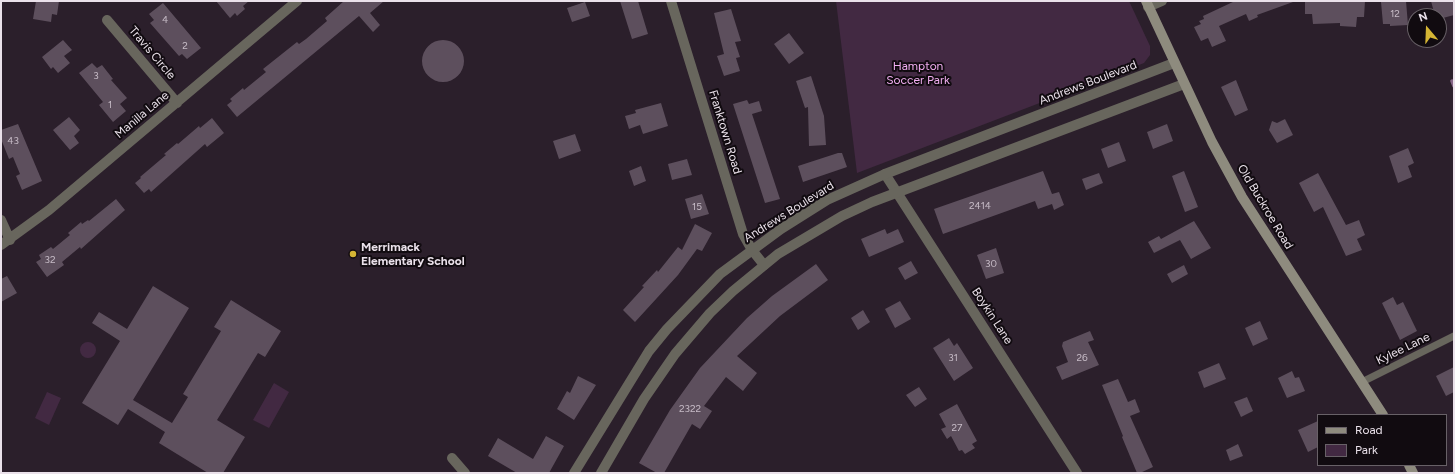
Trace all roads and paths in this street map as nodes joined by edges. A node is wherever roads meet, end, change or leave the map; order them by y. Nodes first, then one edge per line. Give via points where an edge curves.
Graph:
1 (298, 1) edge
2 (671, 1) edge
3 (1162, 1) edge
4 (1147, 4) edge
5 (107, 20) dead end
6 (1174, 63) junction
7 (1184, 84) junction
8 (176, 103) junction
9 (885, 174) junction
10 (895, 192) junction
11 (1, 220) edge
12 (5, 243) edge
13 (752, 250) junction
14 (764, 265) junction
15 (1454, 336) edge
16 (1362, 382) junction
17 (1382, 414) edge
18 (452, 458) dead end
19 (465, 473) edge
20 (574, 473) edge
21 (601, 473) edge
22 (1077, 473) edge

1 - 8 street, Manilla Lane
2 - 13 street, Franktown Road via 743,234
3 - 4 street
4 - 6 main road, Old Buckroe Road
5 - 8 street, Travis Circle
6 - 7 main road, Old Buckroe Road
6 - 9 street, Andrews Boulevard
7 - 10 street
7 - 16 main road, Old Buckroe Road via 1242,197
8 - 12 street, Manilla Lane via 49,210
9 - 10 street, Boykin Lane
9 - 13 street, Andrews Boulevard via 827,200
10 - 14 street via 842,216 784,250
10 - 22 street, Boykin Lane
11 - 12 street
13 - 14 street, Franktown Road
13 - 20 street, Andrews Boulevard via 720,274 685,308 649,351
14 - 21 street via 710,313 675,354 644,400
15 - 16 lane, Kylee Lane
16 - 17 main road, Old Buckroe Road
18 - 19 street

